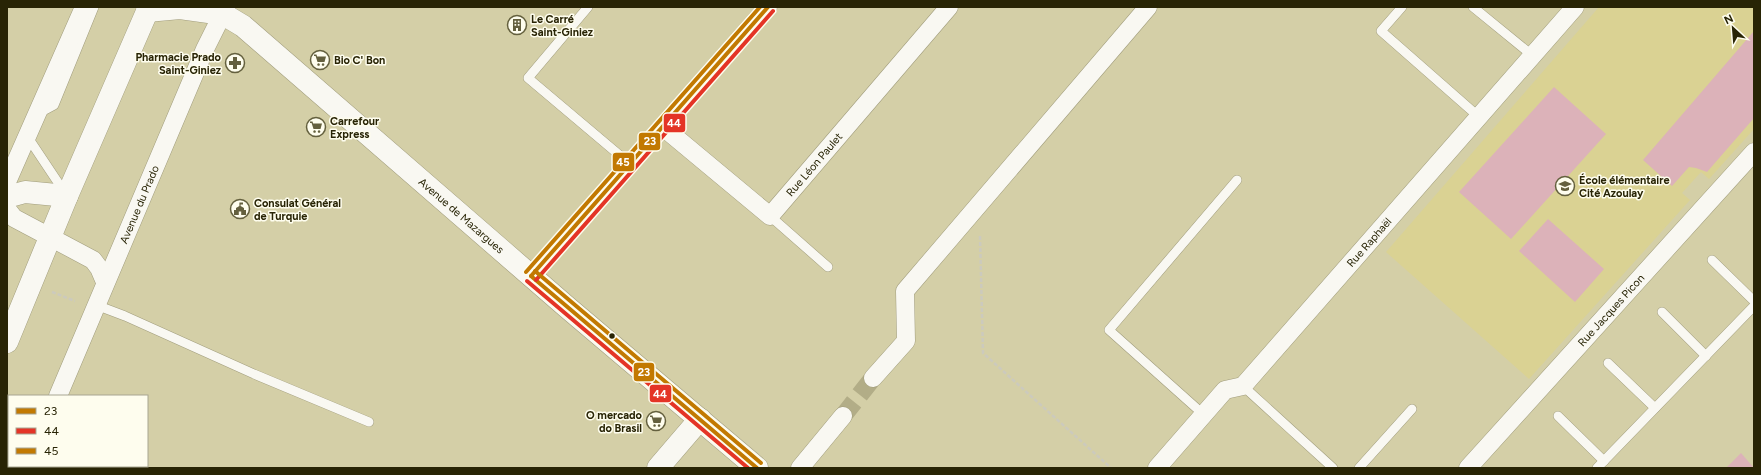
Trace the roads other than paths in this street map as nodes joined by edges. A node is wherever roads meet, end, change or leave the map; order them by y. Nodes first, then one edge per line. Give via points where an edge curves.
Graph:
1 (84, 7) edge
2 (94, 7) edge
3 (588, 7) edge
4 (768, 7) edge
5 (949, 7) edge
6 (1148, 7) edge
7 (1402, 7) edge
8 (1473, 7) edge
9 (1575, 7) edge
10 (148, 9) edge
11 (223, 9) edge
12 (1533, 56) junction
13 (38, 113) junction
14 (1478, 116) junction
15 (663, 127) junction
16 (27, 136) junction
17 (1754, 152) edge
18 (630, 164) junction
19 (1237, 180) dead end
20 (7, 182) edge
21 (67, 196) junction
22 (7, 197) edge
23 (7, 209) edge
24 (770, 216) junction
25 (51, 237) junction
26 (1712, 260) dead end
27 (828, 267) dead end
28 (531, 276) junction
29 (105, 282) junction
30 (1754, 301) edge
31 (96, 305) junction
32 (1754, 306) edge
33 (1662, 312) dead end
34 (7, 342) edge
35 (1706, 356) junction
36 (1608, 363) dead end
37 (874, 378) tunnel mouth
38 (1244, 386) junction
39 (58, 395) edge
40 (1412, 408) dead end
41 (1655, 408) junction
42 (1203, 414) junction
43 (843, 416) tunnel mouth
44 (1558, 416) dead end
45 (700, 419) junction
46 (369, 422) dead end
47 (1604, 461) junction
48 (658, 468) edge
49 (757, 468) edge
50 (800, 468) edge
51 (1157, 468) edge
52 (1333, 468) edge
53 (1359, 468) edge
54 (1468, 468) edge
55 (1597, 468) edge

1 - 13 street
2 - 13 lane via 54,105
3 - 18 lane via 528,78
4 - 15 street
5 - 24 street, Rue Léon Paulet
6 - 37 street via 904,291 906,341
7 - 14 lane via 1381,31
8 - 12 lane
9 - 12 street, Rue Raphaël
10 - 11 street, Avenue de Mazargues
10 - 21 street
11 - 28 street, Avenue de Mazargues
11 - 29 street, Avenue du Prado
12 - 14 street, Rue Raphaël
13 - 16 street
14 - 38 street, Rue Raphaël
15 - 18 street
15 - 24 street
16 - 20 street
16 - 21 lane
17 - 54 street, Rue Jacques Picon
18 - 28 street
19 - 42 lane via 1109,330
21 - 22 street via 25,192
21 - 25 street
23 - 25 street via 14,218
24 - 27 lane
25 - 29 street via 92,260
25 - 34 street
26 - 30 lane
28 - 45 street, Avenue de Mazargues
29 - 31 street, Avenue du Prado
31 - 39 street, Avenue du Prado
31 - 46 lane
32 - 35 lane
33 - 35 lane
35 - 41 lane
36 - 41 lane
38 - 42 street via 1225,390
38 - 52 lane
40 - 53 lane
41 - 47 lane
42 - 51 street
43 - 50 street
44 - 47 lane
45 - 48 street
45 - 49 street, Avenue de Mazargues
47 - 55 lane

